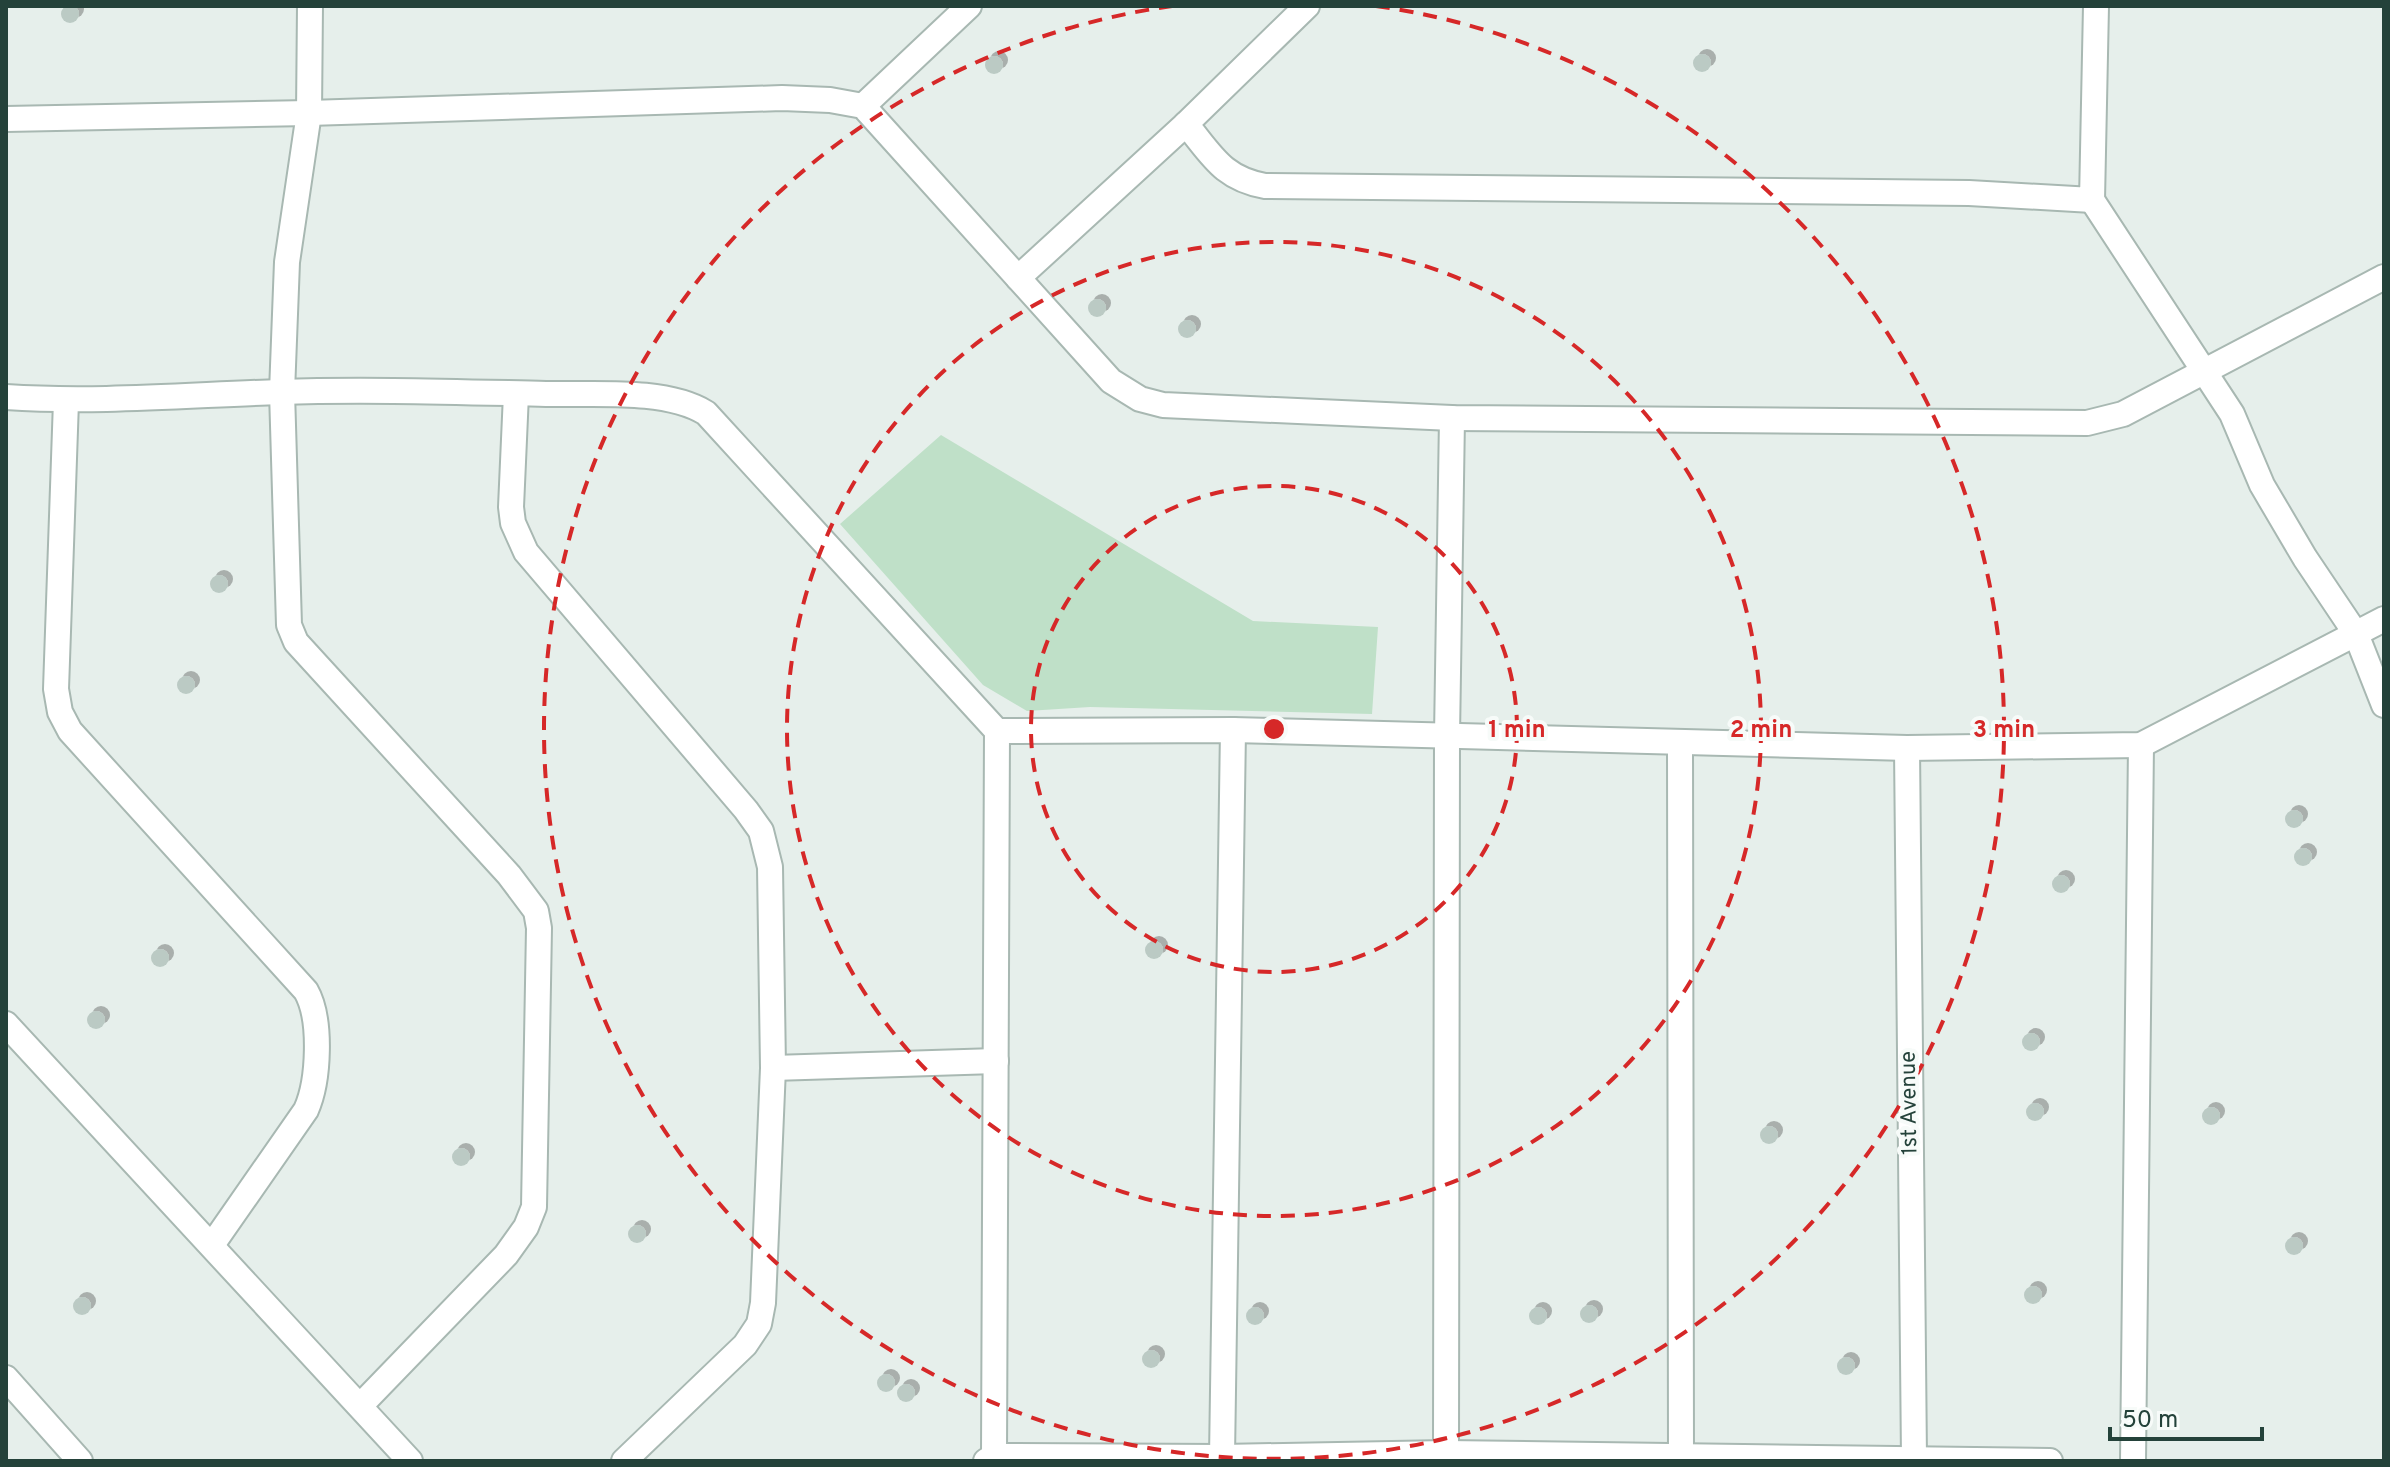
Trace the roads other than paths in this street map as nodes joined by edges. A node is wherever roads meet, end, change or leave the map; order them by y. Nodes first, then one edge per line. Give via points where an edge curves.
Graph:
1 (310, 6) edge
2 (969, 6) edge
3 (1307, 6) edge
4 (2096, 6) edge
5 (863, 106) junction
6 (309, 113) junction
7 (6, 119) edge
8 (1186, 124) junction
9 (2092, 200) junction
10 (2384, 277) edge
11 (1018, 278) junction
12 (2202, 373) junction
13 (282, 392) junction
14 (516, 394) junction
15 (6, 397) edge
16 (66, 401) junction
17 (1452, 418) junction
18 (2384, 619) edge
19 (2356, 634) junction
20 (2384, 705) edge
21 (1233, 730) junction
22 (997, 731) junction
23 (1447, 736) junction
24 (1680, 742) junction
25 (2141, 745) junction
26 (1907, 748) junction
27 (6, 1024) edge
28 (996, 1061) junction
29 (773, 1068) junction
30 (212, 1245) junction
31 (6, 1378) edge
32 (360, 1406) junction
33 (1446, 1453) junction
34 (1681, 1455) junction
35 (70, 1457) edge
36 (1222, 1457) junction
37 (1630, 1458) edge
38 (1914, 1458) junction
39 (990, 1459) edge
40 (410, 1461) edge
41 (624, 1461) edge
42 (2050, 1461) edge
43 (2133, 1461) edge

1 - 6 street
2 - 5 street
3 - 8 street
4 - 9 street
5 - 6 street via 782,98
5 - 11 street
6 - 7 street
6 - 13 street via 287,262
8 - 9 street via 1225,171 1265,186 1969,193
8 - 11 street
9 - 12 street
10 - 12 street
11 - 17 street via 1111,381 1140,399 1163,405
12 - 17 street via 2123,414 2087,423
12 - 19 street via 2232,414 2262,485
13 - 14 street
13 - 16 street
13 - 32 street via 286,611 296,642 509,875 536,911 539,928 534,1207 506,1255
14 - 22 street via 664,397 706,413
14 - 29 street via 511,507 526,552 761,831 770,867
15 - 16 street
16 - 30 street via 56,689 60,712 70,731 306,991 316,1015 314,1092 306,1110
17 - 23 street
18 - 19 street
19 - 20 street
19 - 25 street
21 - 22 street
21 - 23 street
21 - 36 street
22 - 28 street
23 - 24 street
23 - 33 street
24 - 26 street
24 - 34 street
25 - 26 street
25 - 43 street
26 - 38 street, 1st Avenue
27 - 30 street
28 - 29 street
28 - 39 street
29 - 41 street via 766,1280 759,1324 745,1345
30 - 32 street
31 - 35 street
32 - 40 street
33 - 36 street
33 - 37 street
34 - 37 street
34 - 38 street
36 - 39 street
38 - 42 street

